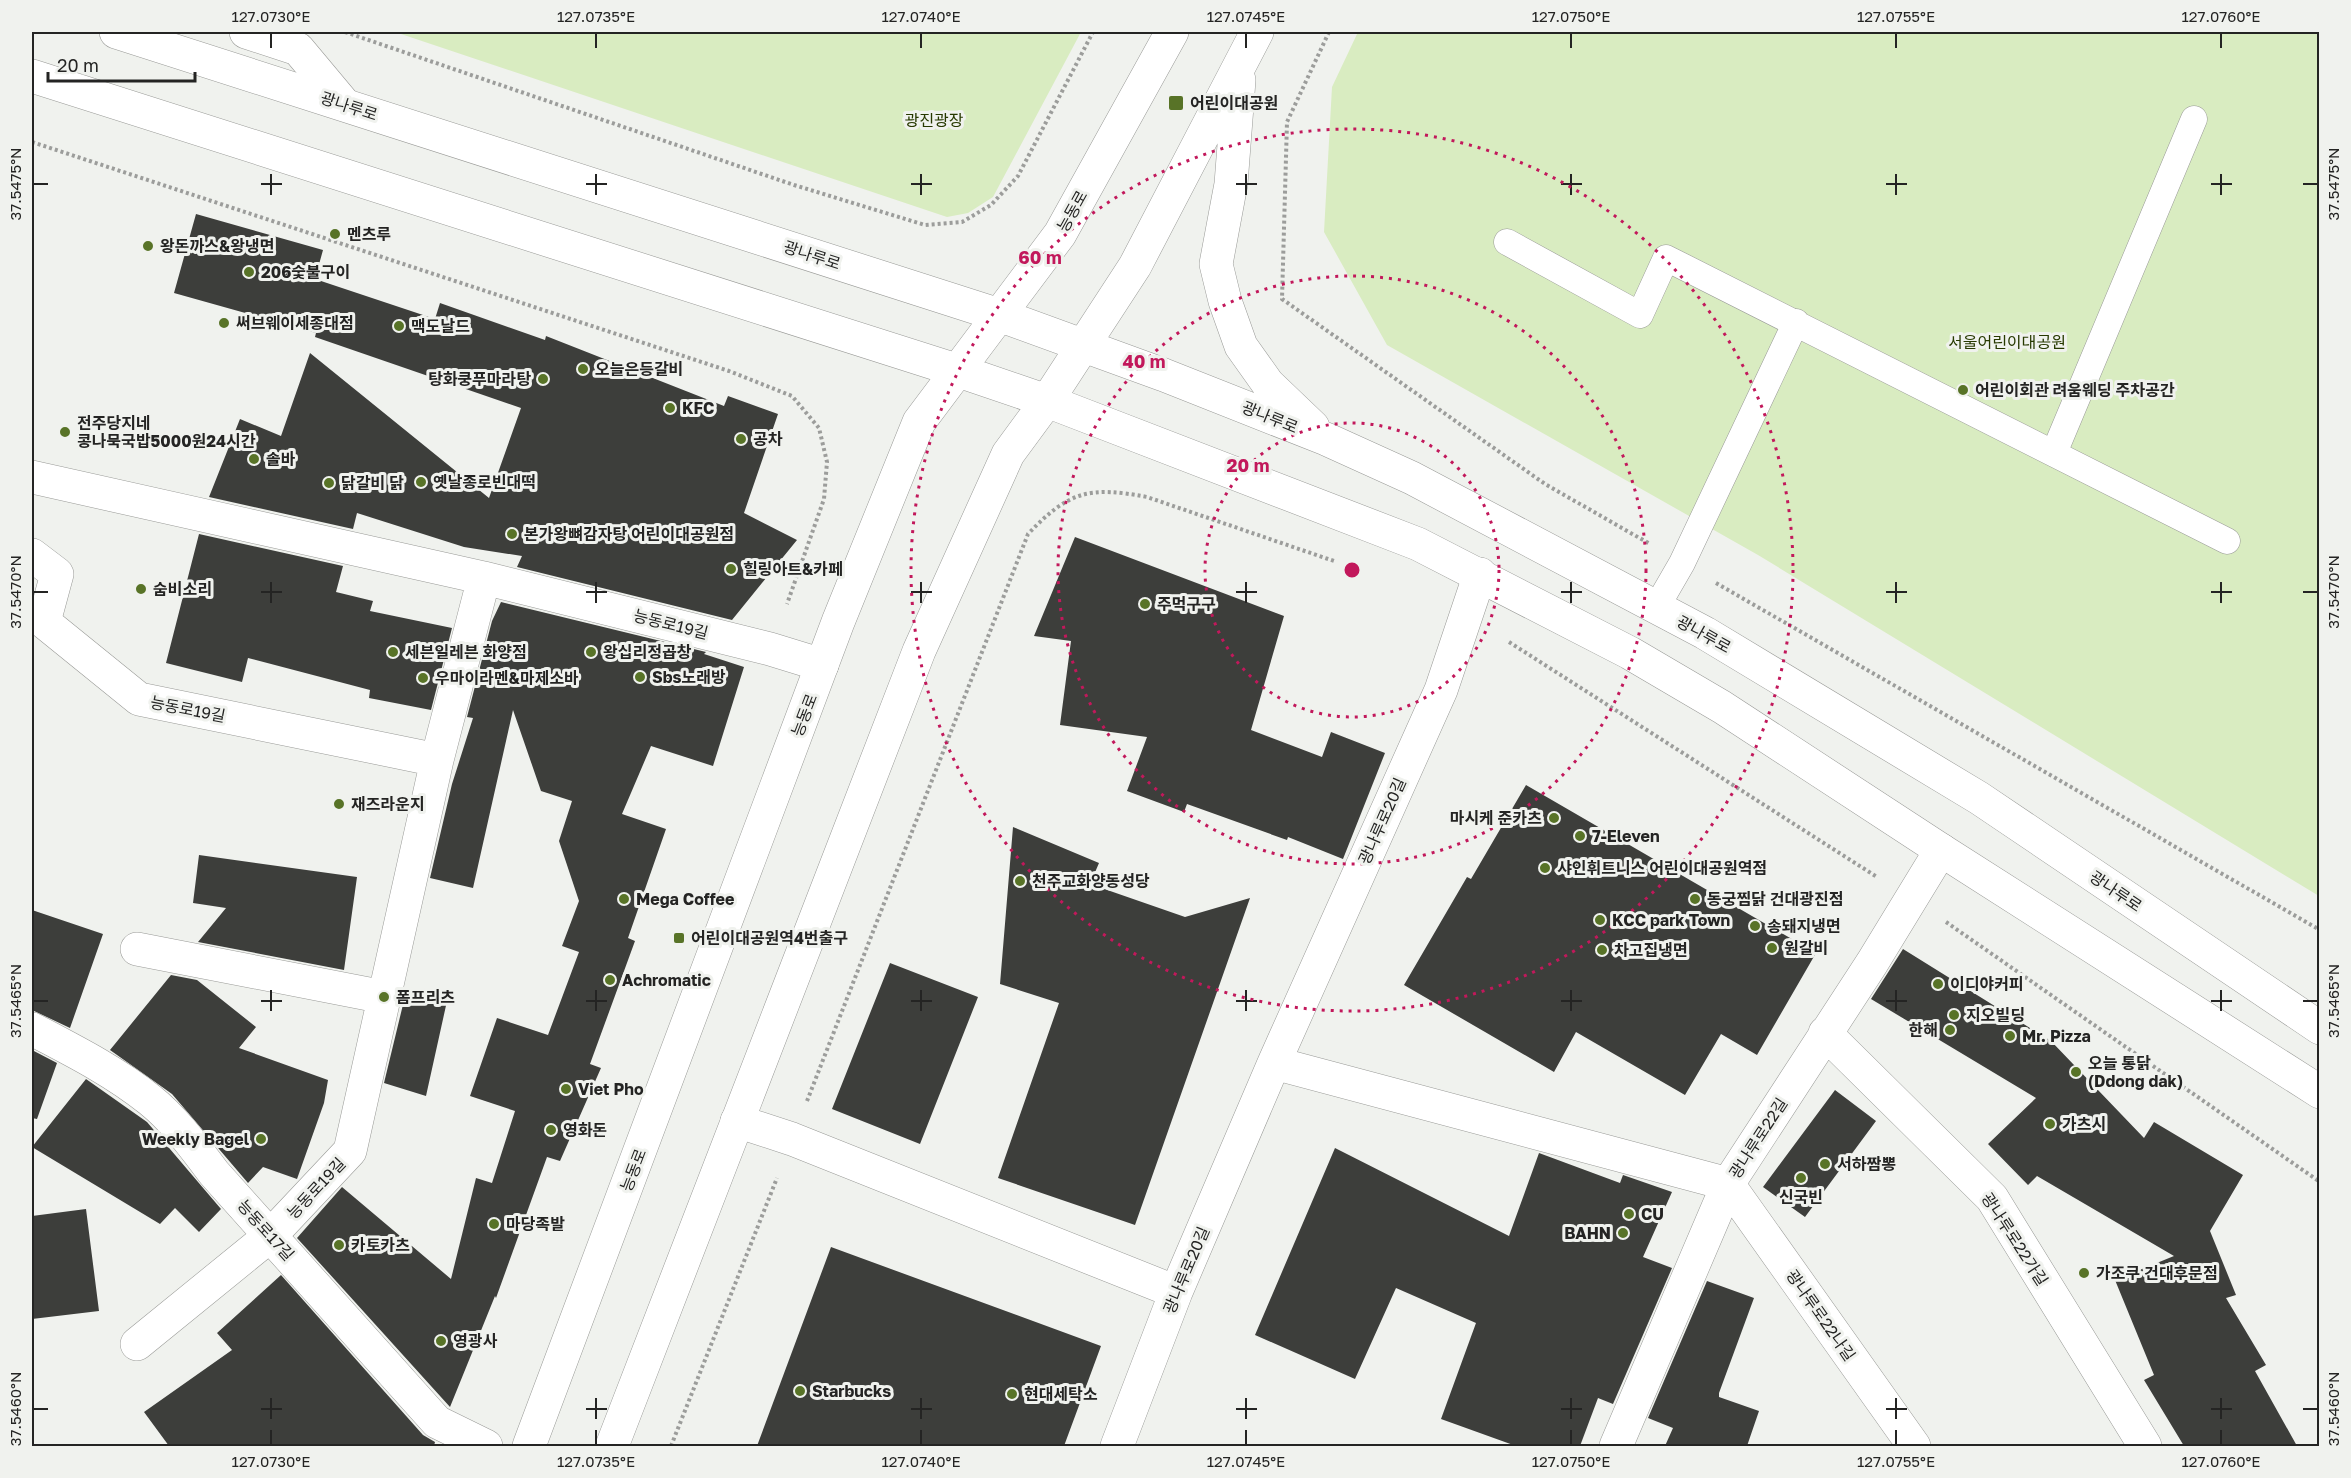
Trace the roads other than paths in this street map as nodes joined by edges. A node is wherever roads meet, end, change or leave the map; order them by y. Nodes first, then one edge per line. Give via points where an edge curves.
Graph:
1 (116, 32) edge
2 (246, 32) edge
3 (1172, 32) edge
4 (1257, 32) edge
5 (1240, 68) junction
6 (32, 76) edge
7 (344, 104) junction
8 (2194, 119) dead end
9 (1507, 242) dead end
10 (999, 315) junction
11 (1796, 322) junction
12 (1084, 345) junction
13 (959, 371) junction
14 (1047, 401) junction
15 (1326, 439) junction
16 (2054, 453) junction
17 (32, 477) edge
18 (2227, 541) dead end
19 (32, 555) edge
20 (1480, 574) junction
21 (484, 578) junction
22 (1656, 608) junction
23 (822, 665) junction
24 (437, 760) junction
25 (1941, 850) junction
26 (137, 949) dead end
27 (384, 997) junction
28 (2319, 1028) edge
29 (32, 1029) edge
30 (1825, 1033) junction
31 (1274, 1063) junction
32 (2319, 1092) edge
33 (737, 1121) junction
34 (1728, 1184) junction
35 (271, 1235) junction
36 (1176, 1292) junction
37 (137, 1344) dead end
38 (486, 1446) edge
39 (529, 1446) edge
40 (612, 1446) edge
41 (1117, 1446) edge
42 (1616, 1446) edge
43 (1914, 1446) edge
44 (2145, 1446) edge

1 - 7 main road, 광나루로
2 - 7 main road via 298,49
3 - 10 main road, 능동로 via 1060,234
4 - 5 main road
5 - 12 main road via 1135,266
5 - 15 main road via 1231,184 1216,264 1241,346 1268,384
6 - 13 main road
7 - 10 main road, 광나루로
8 - 16 lane
9 - 11 lane via 1640,315 1666,258
10 - 12 main road, 광나루로
10 - 13 main road, 능동로
11 - 16 lane
11 - 22 lane via 1682,563
12 - 14 main road
12 - 15 main road, 광나루로
13 - 14 main road
13 - 23 main road, 능동로 via 919,422
14 - 20 main road via 1418,544
14 - 33 main road via 1008,454 919,651
15 - 22 main road, 광나루로 via 1412,478
16 - 18 lane
17 - 21 main road, 능동로19길
19 - 24 main road, 능동로19길 via 57,574 44,622 139,699
20 - 25 main road via 1630,653 1722,707
20 - 31 main road, 광나루로20길 via 1441,690
21 - 23 main road, 능동로19길
21 - 24 main road, 능동로19길
22 - 28 main road, 광나루로 via 1705,633 1979,798
23 - 39 main road, 능동로
24 - 27 main road, 능동로19길
25 - 30 main road, 광나루로22길
25 - 32 main road
26 - 27 main road
27 - 35 main road, 능동로19길 via 351,1151
29 - 35 main road, 능동로17길 via 111,1072 152,1101
30 - 34 main road, 광나루로22길
30 - 44 main road, 광나루로22가길 via 1992,1198
31 - 34 main road
31 - 36 main road, 광나루로20길
33 - 36 main road via 792,1139
33 - 40 main road
34 - 42 main road, 광나루로22길
34 - 43 main road, 광나루로22나길
35 - 37 main road, 능동로19길
35 - 38 main road, 능동로17길 via 437,1422
36 - 41 main road, 광나루로20길

